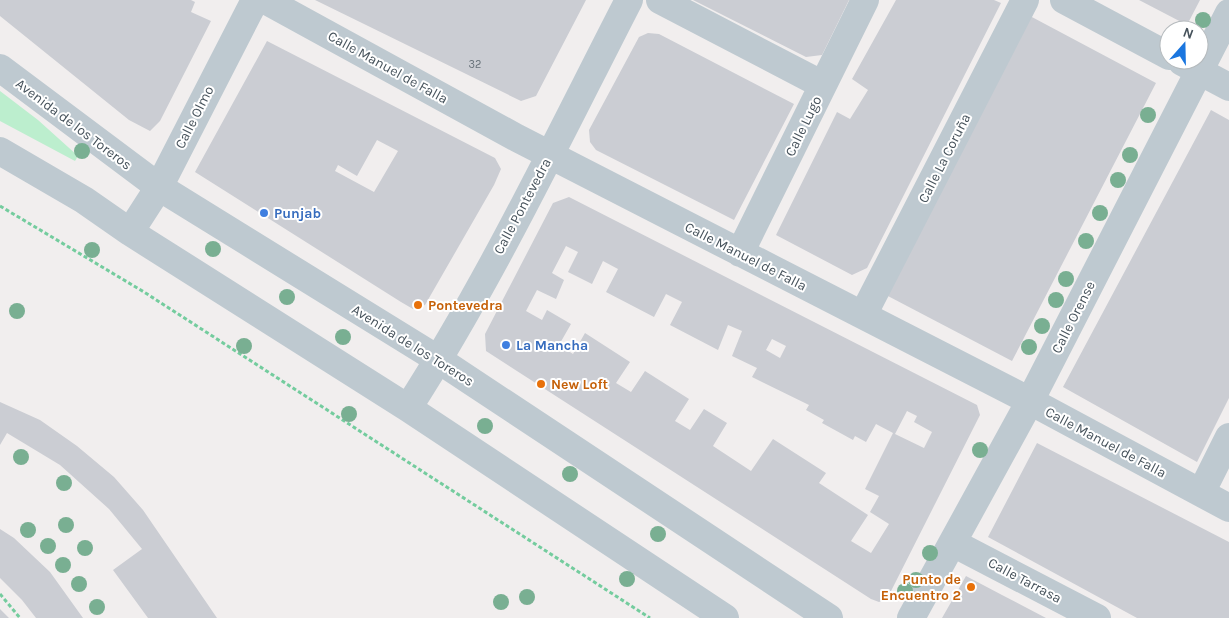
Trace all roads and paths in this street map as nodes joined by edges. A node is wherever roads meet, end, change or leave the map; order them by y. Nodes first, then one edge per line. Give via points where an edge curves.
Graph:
1 (255, 0) edge
2 (265, 0) edge
3 (629, 0) edge
4 (660, 0) edge
5 (865, 0) edge
6 (1025, 0) edge
7 (1064, 0) edge
8 (1229, 13) edge
9 (1209, 38) edge
10 (1159, 51) edge
11 (0, 68) edge
12 (1186, 70) edge
13 (1197, 70) edge
14 (823, 85) junction
15 (1229, 87) edge
16 (0, 151) edge
17 (549, 155) junction
18 (159, 187) junction
19 (0, 206) edge
20 (130, 232) junction
21 (740, 252) junction
22 (863, 315) junction
23 (439, 360) junction
24 (1030, 401) junction
25 (408, 408) junction
26 (1229, 437) edge
27 (1201, 493) junction
28 (1229, 508) edge
29 (952, 543) junction
30 (0, 594) edge
31 (20, 618) edge
32 (650, 618) edge
33 (725, 618) edge
34 (829, 618) edge
35 (911, 618) edge
36 (1097, 618) edge

1 - 18 street, Calle Olmo
2 - 17 street, Calle Manuel de Falla
3 - 17 street, Calle Pontevedra
4 - 14 street
5 - 14 street, Calle Lugo
6 - 22 street, Calle La Coruña
7 - 10 street
8 - 9 street, Calle Orense
11 - 18 street, Avenida de los Toreros
12 - 24 street, Calle Orense
13 - 15 street
14 - 21 street, Calle Lugo
16 - 20 street via 84,200
17 - 21 street, Calle Manuel de Falla
17 - 23 street, Calle Pontevedra
18 - 20 street, Calle Olmo
18 - 23 street, Avenida de los Toreros
19 - 32 path via 144,292
20 - 25 street
21 - 22 street, Calle Manuel de Falla
22 - 24 street, Calle Manuel de Falla
23 - 25 street, Calle Pontevedra
23 - 34 street, Avenida de los Toreros
24 - 27 street, Calle Manuel de Falla
24 - 29 street, Calle Orense
25 - 33 street
26 - 27 street
27 - 28 street, Calle Manuel de Falla
29 - 35 street, Calle Orense
29 - 36 street, Calle Tarrasa
30 - 31 path

